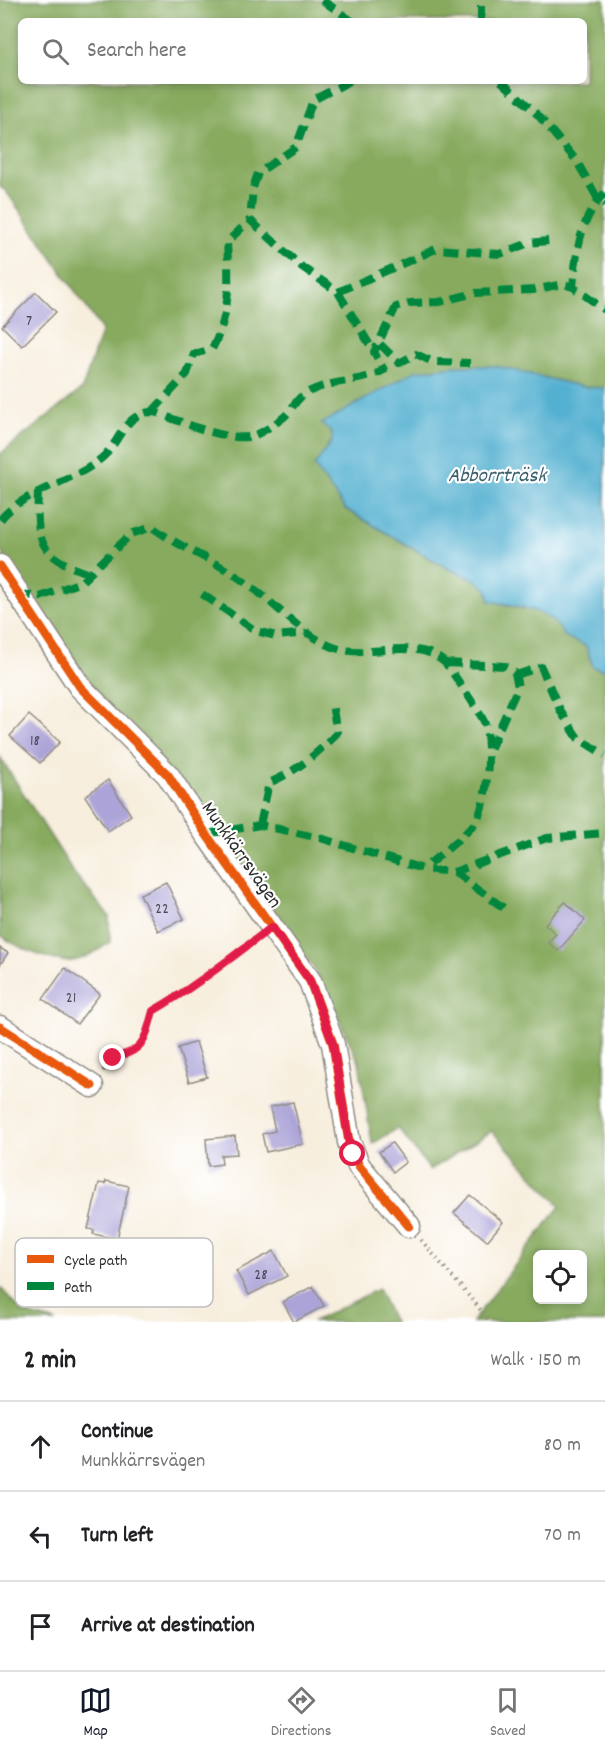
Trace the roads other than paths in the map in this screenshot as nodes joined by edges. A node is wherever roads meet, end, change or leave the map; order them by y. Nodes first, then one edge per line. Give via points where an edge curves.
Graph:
1 (0, 566) edge
2 (0, 1027) edge
3 (92, 1086) dead end
4 (409, 1226) road end

1 - 4 street, Munkkärrsvägen via 80,687 168,775 310,981 333,1044 353,1154
2 - 3 street

